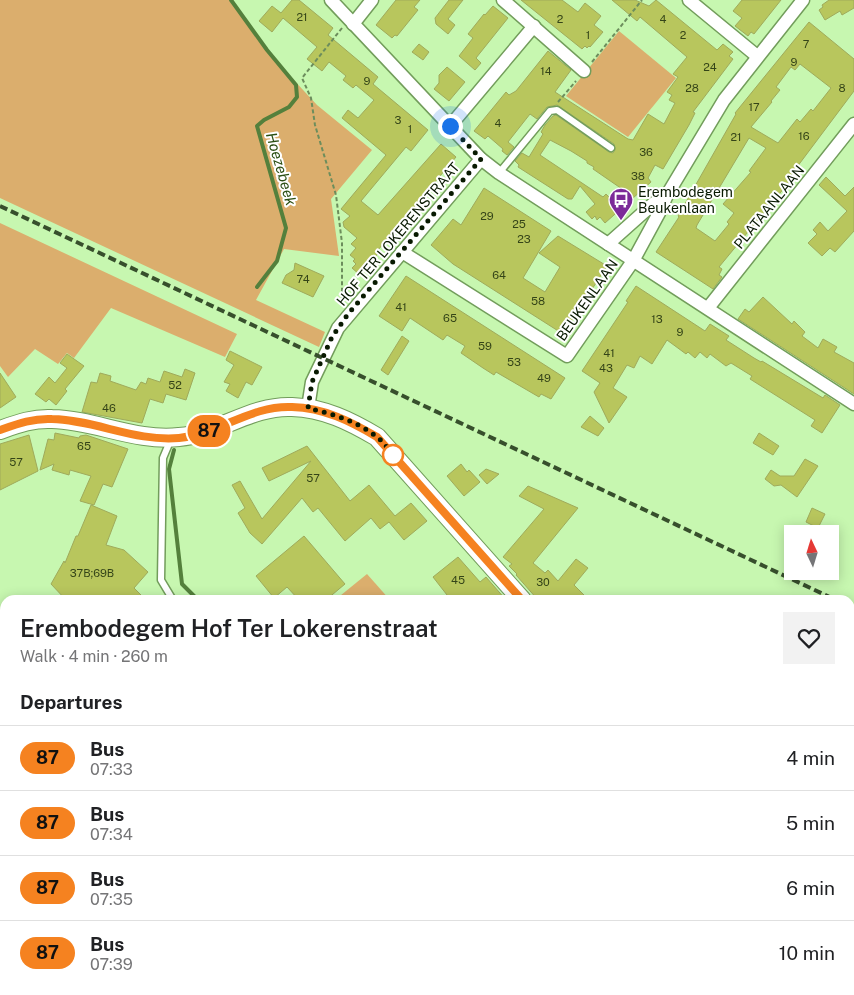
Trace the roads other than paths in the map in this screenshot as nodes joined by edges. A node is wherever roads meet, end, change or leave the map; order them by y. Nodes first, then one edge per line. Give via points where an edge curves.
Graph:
1 (331, 0) edge
2 (372, 0) edge
3 (503, 0) edge
4 (689, 0) edge
5 (803, 0) edge
6 (351, 22) junction
7 (534, 26) junction
8 (757, 56) junction
9 (584, 71) road end
10 (854, 124) edge
11 (450, 126) junction
12 (611, 148) dead end
13 (481, 159) junction
14 (499, 173) junction
15 (667, 195) junction
16 (608, 244) junction
17 (402, 252) junction
18 (633, 261) junction
19 (708, 308) junction
20 (854, 404) edge
21 (308, 408) junction
22 (0, 430) edge
23 (175, 438) junction
24 (170, 595) edge
25 (518, 595) edge

1 - 6 street
2 - 6 street
3 - 7 street
4 - 8 street
5 - 8 street, BEUKENLAAN
6 - 11 street
7 - 9 street
7 - 11 street
8 - 15 street, BEUKENLAAN via 724,100
10 - 19 street, PLATAANLAAN
11 - 13 street
12 - 14 lane via 557,110 550,111
13 - 14 street
13 - 17 street, HOF TER LOKERENSTRAAT
14 - 16 street
15 - 16 street, BEUKENLAAN
15 - 18 street, BEUKENLAAN
16 - 18 street
17 - 18 street, BEUKENLAAN via 567,356
17 - 21 street, HOF TER LOKERENSTRAAT via 332,337 312,382
18 - 19 street
19 - 20 street
21 - 23 street via 277,407 258,411 205,433
21 - 25 street via 350,420 377,437
22 - 23 street via 25,421 51,419 148,437
23 - 24 lane via 163,458 161,580

